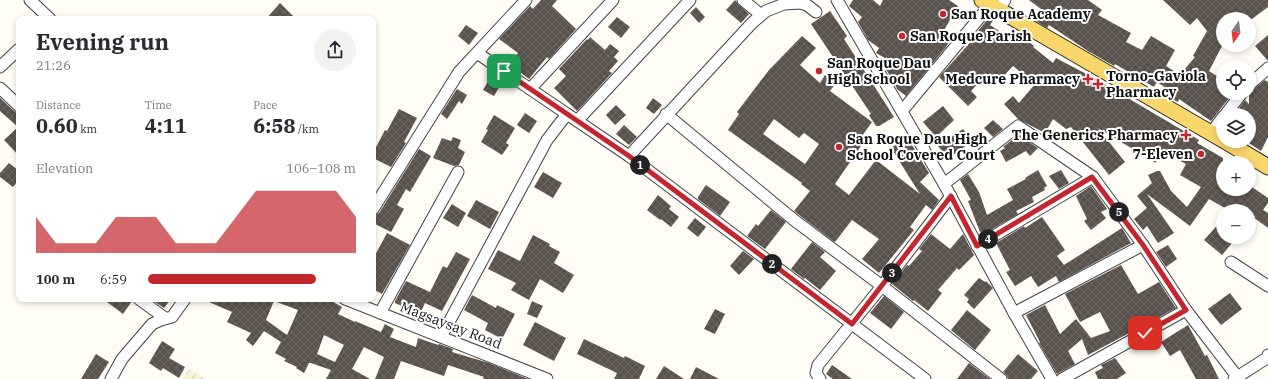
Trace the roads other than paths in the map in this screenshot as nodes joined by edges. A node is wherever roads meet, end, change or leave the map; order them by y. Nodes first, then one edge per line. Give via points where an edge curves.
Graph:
1 (30, 0) edge
2 (526, 0) edge
3 (613, 0) edge
4 (690, 0) edge
5 (743, 0) edge
6 (837, 0) edge
7 (994, 4) edge
8 (816, 12) dead end
9 (761, 15) junction
10 (47, 16) edge
11 (16, 52) edge
12 (477, 53) junction
13 (0, 67) edge
14 (1268, 68) edge
15 (1256, 79) edge
16 (0, 88) edge
17 (530, 89) junction
18 (1237, 100) edge
19 (16, 103) edge
20 (1230, 108) edge
21 (902, 111) junction
22 (567, 114) junction
23 (666, 114) junction
24 (577, 121) junction
25 (1216, 136) edge
26 (1237, 148) edge
27 (629, 156) junction
28 (1268, 167) edge
29 (458, 172) dead end
30 (1092, 177) junction
31 (944, 184) junction
32 (951, 196) junction
33 (376, 204) edge
34 (1143, 245) junction
35 (977, 246) junction
36 (1231, 262) dead end
37 (882, 286) junction
38 (1268, 286) edge
39 (143, 302) edge
40 (183, 302) edge
41 (352, 302) edge
42 (1186, 310) junction
43 (380, 313) junction
44 (1014, 313) junction
45 (165, 318) junction
46 (852, 324) junction
47 (441, 337) junction
48 (1268, 356) edge
49 (1049, 378) edge
50 (1237, 378) edge
51 (111, 379) edge
52 (547, 379) edge
53 (820, 379) edge
54 (925, 379) edge
55 (1001, 379) edge
56 (1062, 379) edge

1 - 10 street
2 - 12 street
3 - 17 street
4 - 24 street
5 - 9 street
6 - 21 street
7 - 21 street
7 - 25 main road
8 - 9 street via 800,3 784,4
9 - 23 street
11 - 13 street
12 - 17 street
12 - 33 street via 459,72
14 - 15 street
16 - 19 street
17 - 22 street
18 - 20 street
21 - 31 street
22 - 24 street
22 - 47 street via 546,140
23 - 27 street
23 - 37 street via 794,220
24 - 27 street
26 - 28 main road
27 - 46 street
29 - 43 street
30 - 31 street via 1018,126
30 - 34 street
30 - 35 street
31 - 32 street
32 - 35 street
32 - 37 street
34 - 42 street
34 - 44 street
35 - 44 street
36 - 38 street
37 - 46 street
37 - 55 street
39 - 45 street
40 - 45 street via 172,317
41 - 43 street, Magsaysay Road
42 - 50 street
42 - 56 street
43 - 47 street, Magsaysay Road
44 - 49 street
45 - 51 street via 152,324 122,359
46 - 53 street via 818,365 816,373
46 - 54 street
47 - 52 street, Magsaysay Road
48 - 50 street

